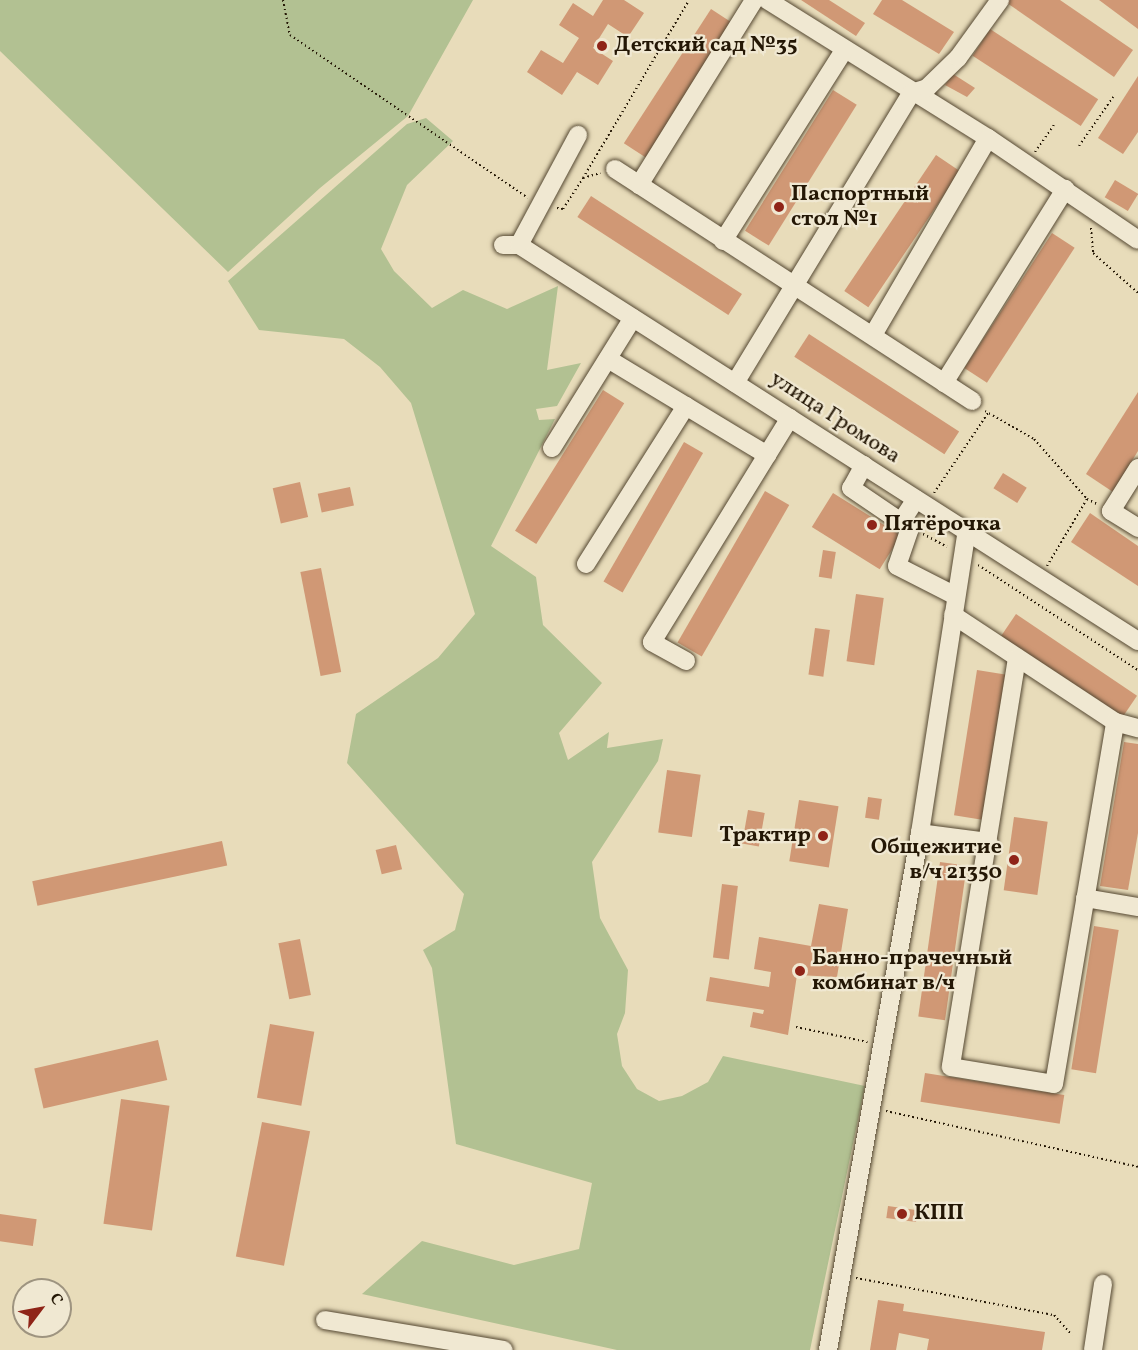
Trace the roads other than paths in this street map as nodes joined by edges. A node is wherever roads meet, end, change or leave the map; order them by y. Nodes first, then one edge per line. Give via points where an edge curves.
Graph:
1 (754, 0) edge
2 (767, 0) edge
3 (1000, 0) edge
4 (845, 49) junction
5 (912, 93) junction
6 (578, 135) dead end
7 (988, 138) junction
8 (615, 169) road end
9 (639, 185) junction
10 (1065, 189) junction
11 (1138, 240) edge
12 (723, 241) junction
13 (794, 286) junction
14 (633, 318) junction
15 (873, 335) junction
16 (608, 359) junction
17 (735, 383) junction
18 (944, 383) junction
19 (972, 401) road end
20 (686, 406) junction
21 (790, 418) junction
22 (552, 448) dead end
23 (767, 455) junction
24 (864, 465) junction
25 (1138, 468) edge
26 (921, 502) junction
27 (905, 525) junction
28 (1138, 528) edge
29 (967, 531) junction
30 (586, 564) dead end
31 (956, 596) junction
32 (953, 615) junction
33 (1138, 641) edge
34 (1017, 658) junction
35 (686, 661) dead end
36 (1115, 722) junction
37 (1138, 728) edge
38 (920, 833) junction
39 (988, 842) junction
40 (1085, 898) junction
41 (1138, 907) edge
42 (1103, 1284) dead end
43 (325, 1320) dead end
44 (504, 1350) edge
45 (828, 1350) edge
46 (1093, 1350) edge

1 - 9 street
2 - 4 street
3 - 5 street via 958,58 927,88
4 - 5 street
4 - 12 street
5 - 7 street
5 - 13 street
6 - 14 street, улица Громова via 540,206 511,245
7 - 10 street
7 - 15 street
8 - 9 street
9 - 12 street
10 - 11 street
10 - 18 street
12 - 13 street
13 - 15 street
13 - 17 street
14 - 16 street
14 - 17 street, улица Громова
15 - 18 street
16 - 20 street
16 - 22 street
17 - 21 street, улица Громова
18 - 19 street
20 - 23 street
20 - 30 street
21 - 23 street
21 - 24 street, улица Громова
23 - 35 street via 652,642
24 - 26 street, улица Громова
24 - 27 street via 850,488
25 - 28 street via 1111,511
26 - 27 street
26 - 29 street, улица Громова
27 - 31 street via 897,566
29 - 31 street
29 - 33 street, улица Громова
31 - 32 street
32 - 34 street
32 - 38 street
34 - 36 street
34 - 39 street
36 - 37 street
36 - 40 street
38 - 39 street
38 - 45 street
39 - 40 street via 951,1066 1054,1084
40 - 41 street
42 - 46 street
43 - 44 street

